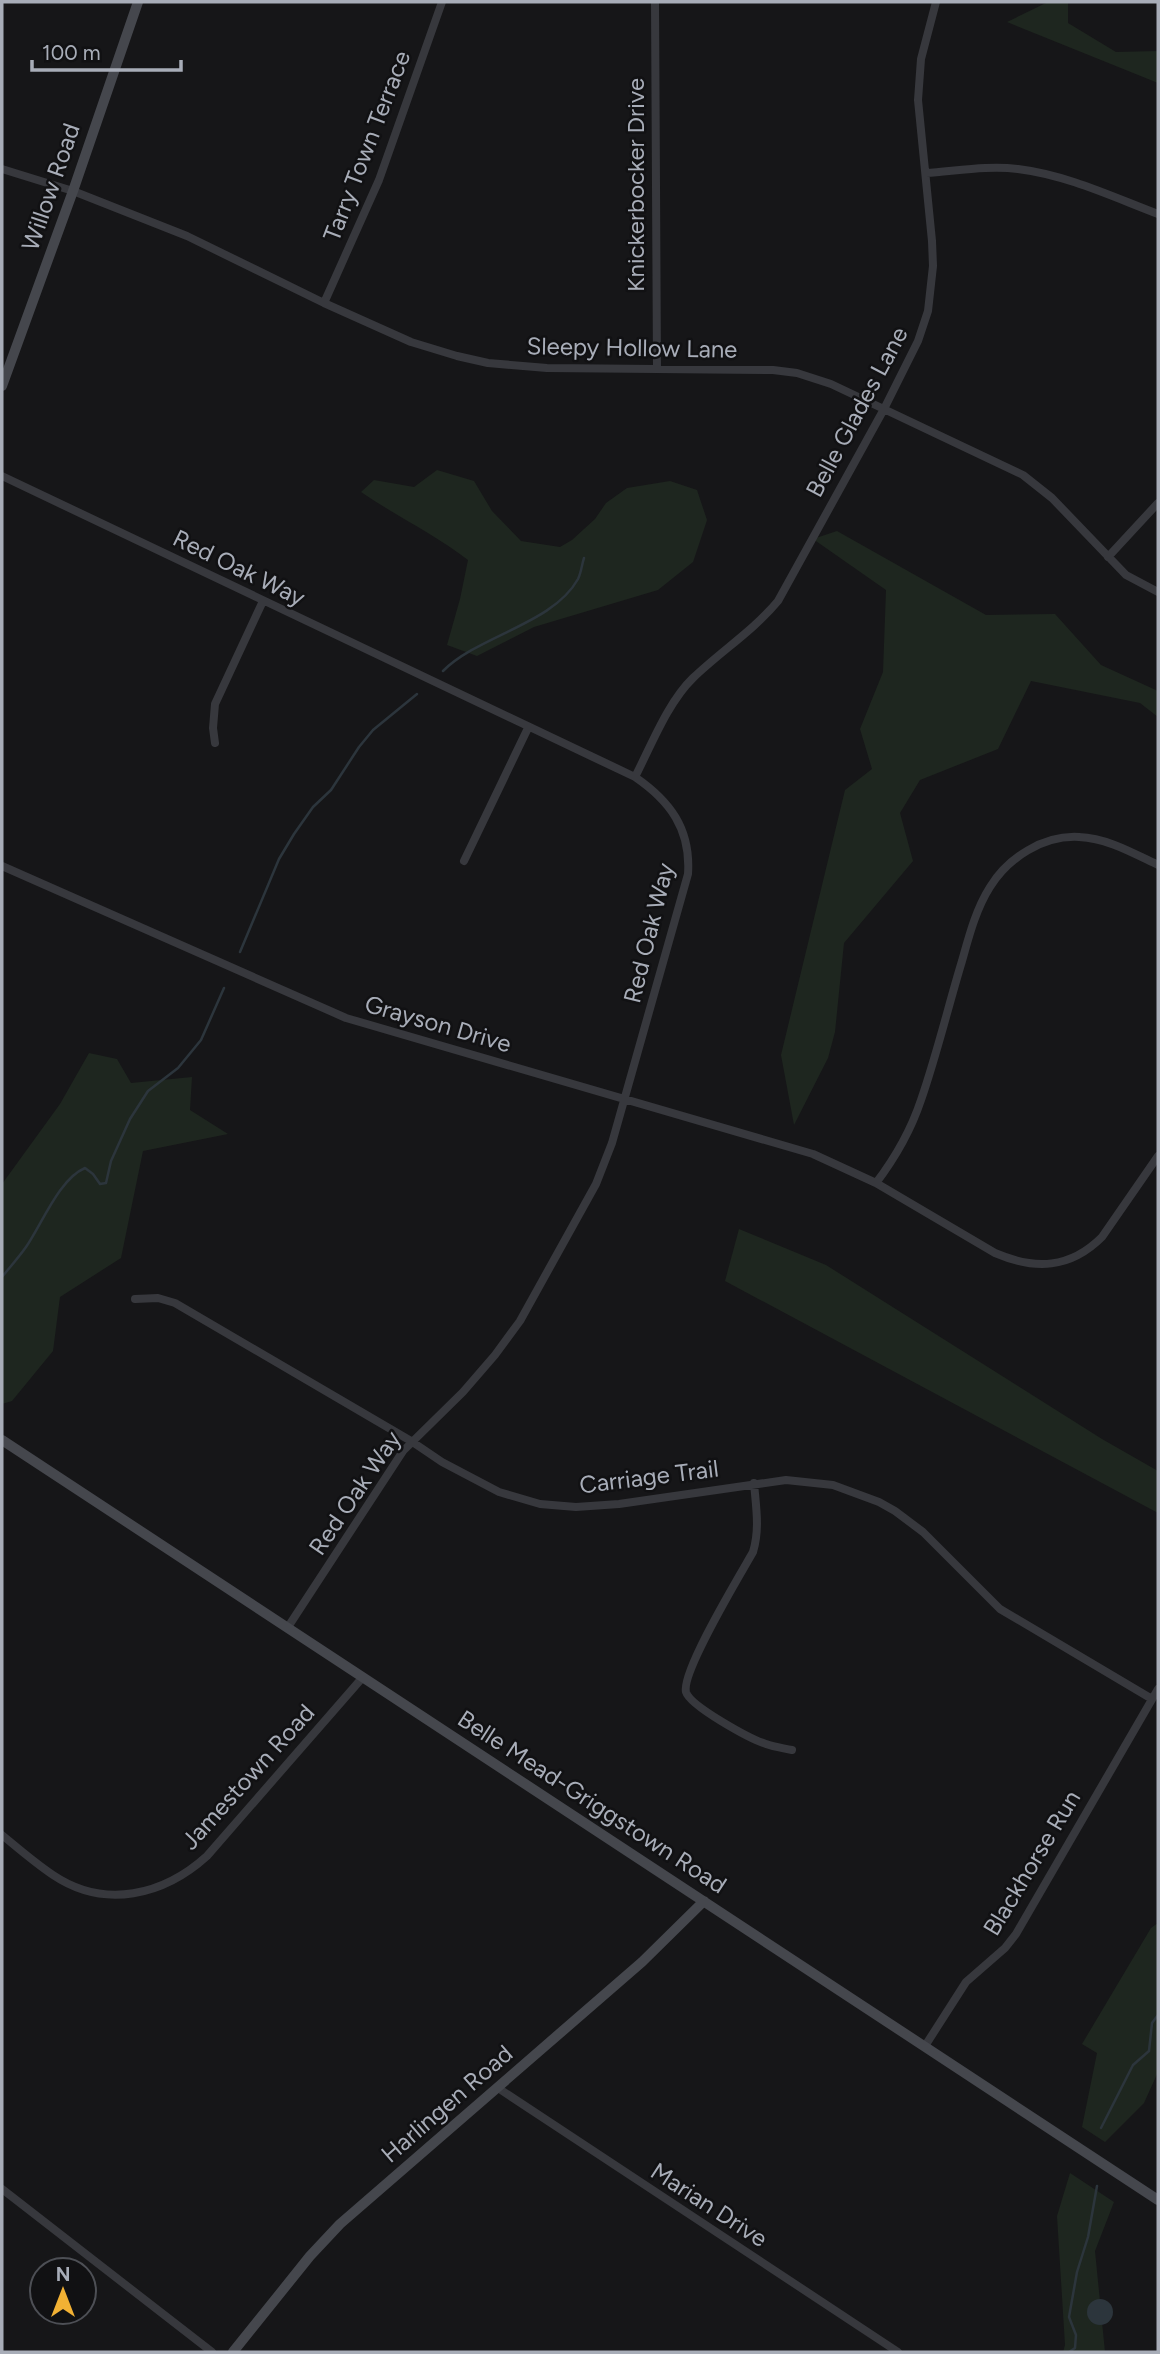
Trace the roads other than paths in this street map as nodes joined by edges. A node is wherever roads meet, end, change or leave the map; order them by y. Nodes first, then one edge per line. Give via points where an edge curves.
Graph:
1 (138, 2) edge
2 (442, 2) edge
3 (654, 2) edge
4 (936, 2) edge
5 (2, 169) edge
6 (926, 173) junction
7 (73, 191) junction
8 (1158, 214) edge
9 (324, 303) junction
10 (657, 368) junction
11 (2, 386) edge
12 (884, 409) junction
13 (2, 476) edge
14 (1158, 503) edge
15 (1108, 556) junction
16 (1158, 592) edge
17 (263, 601) junction
18 (528, 728) junction
19 (215, 743) dead end
20 (635, 777) junction
21 (464, 862) dead end
22 (1158, 865) edge
23 (2, 866) edge
24 (625, 1099) junction
25 (1158, 1156) edge
26 (876, 1183) junction
27 (135, 1299) dead end
28 (2, 1440) edge
29 (411, 1441) junction
30 (754, 1483) junction
31 (288, 1628) junction
32 (363, 1677) junction
33 (1158, 1689) edge
34 (1152, 1699) junction
35 (792, 1751) dead end
36 (2, 1835) edge
37 (704, 1901) junction
38 (925, 2046) junction
39 (498, 2088) junction
40 (2, 2189) edge
41 (1158, 2200) edge
42 (893, 2351) edge
43 (212, 2352) edge
44 (233, 2352) edge

1 - 7 street, Willow Road
2 - 9 street, Tarry Town Terrace via 379,180
3 - 10 street, Knickerbocker Drive
4 - 6 street, Belle Glades Lane via 921,59 918,100
5 - 7 street, Sleepy Hollow Lane
6 - 8 street via 1018,169 1052,175
6 - 12 street, Belle Glades Lane via 931,297 918,341
7 - 9 street, Sleepy Hollow Lane via 187,236
7 - 11 street, Willow Road
9 - 10 street, Sleepy Hollow Lane via 411,342 488,363
10 - 12 street, Sleepy Hollow Lane via 797,373
12 - 15 street, Sleepy Hollow Lane via 1023,475
12 - 20 street, Belle Glades Lane via 778,600 759,623 692,679
13 - 17 street, Red Oak Way
14 - 15 street
15 - 16 street, Sleepy Hollow Lane via 1134,581
17 - 18 street, Red Oak Way
17 - 19 street via 215,704
18 - 20 street, Red Oak Way
18 - 21 street
20 - 24 street, Red Oak Way via 674,812 684,835 688,874
22 - 26 street via 1112,843 1070,836 1030,848 998,875 975,918 921,1101 893,1161
23 - 24 street, Grayson Drive via 345,1018
24 - 26 street, Grayson Drive via 813,1154
24 - 29 street, Red Oak Way via 596,1184 520,1321 463,1392
25 - 26 street, Grayson Drive via 1102,1237 1063,1262 1013,1261
27 - 29 street, Carriage Trail via 175,1303
28 - 31 street, Belle Mead-Griggstown Road
29 - 30 street, Carriage Trail via 499,1492 540,1504 619,1504
29 - 31 street, Red Oak Way
30 - 34 street, Carriage Trail via 818,1482 895,1511 923,1532 1000,1609
30 - 35 street via 757,1538 753,1552 696,1657 686,1690 692,1701 743,1734
31 - 32 street, Belle Mead-Griggstown Road
32 - 36 street, Jamestown Road via 207,1856 167,1884 132,1894 85,1890 53,1875
32 - 37 street, Belle Mead-Griggstown Road
33 - 34 street, Blackhorse Run
34 - 38 street, Blackhorse Run via 1016,1934 967,1982
37 - 38 street, Belle Mead-Griggstown Road
37 - 39 street, Harlingen Road
38 - 41 street, Belle Mead-Griggstown Road
39 - 42 street, Marian Drive
39 - 44 street, Harlingen Road via 340,2224
40 - 43 street

